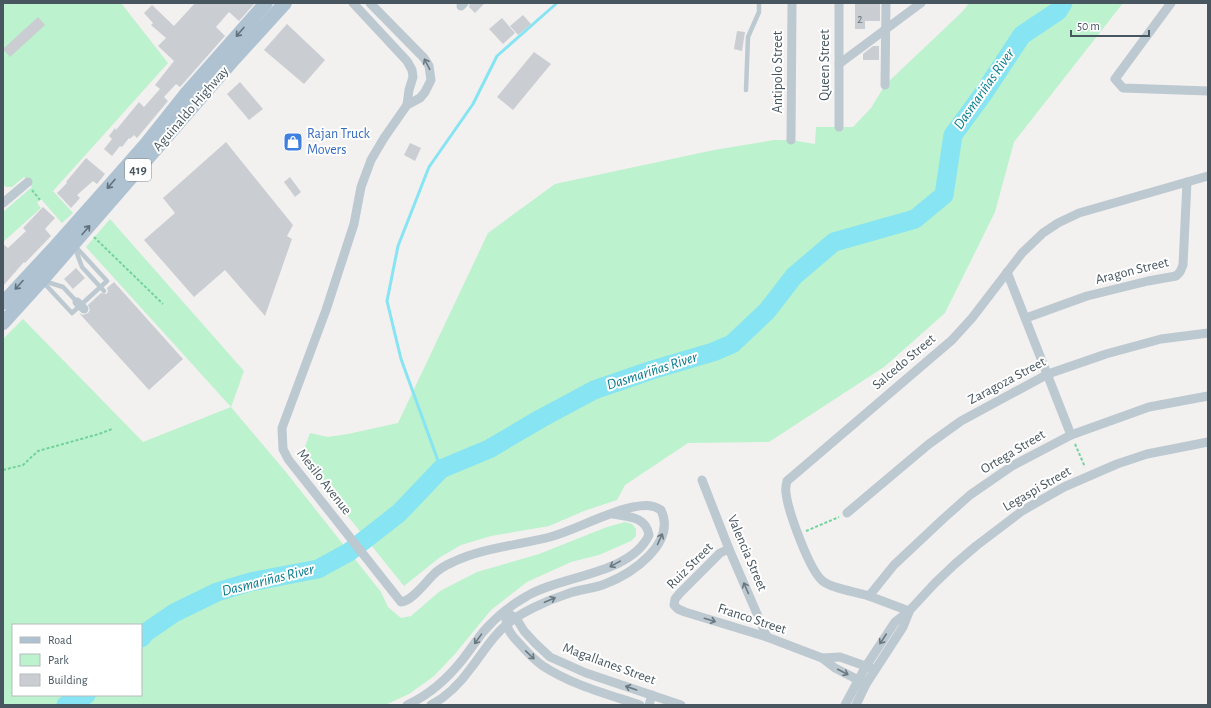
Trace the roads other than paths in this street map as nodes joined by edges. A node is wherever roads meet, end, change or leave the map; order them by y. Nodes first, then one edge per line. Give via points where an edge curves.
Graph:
1 (266, 3) edge
2 (285, 3) edge
3 (352, 3) edge
4 (759, 3) edge
5 (792, 3) edge
6 (839, 3) edge
7 (886, 3) edge
8 (921, 3) edge
9 (1172, 3) edge
10 (372, 5) edge
11 (365, 16) junction
12 (886, 29) junction
13 (839, 64) junction
14 (885, 85) dead end
15 (746, 90) dead end
16 (1208, 92) edge
17 (407, 105) junction
18 (838, 127) dead end
19 (791, 140) dead end
20 (1208, 176) edge
21 (28, 182) dead end
22 (1187, 182) junction
23 (4, 199) edge
24 (74, 245) junction
25 (33, 270) junction
26 (1007, 272) junction
27 (42, 280) junction
28 (104, 291) dead end
29 (3, 303) edge
30 (80, 305) junction
31 (1026, 318) junction
32 (3, 323) edge
33 (1208, 333) edge
34 (1048, 374) junction
35 (1208, 396) edge
36 (1071, 435) junction
37 (1208, 442) edge
38 (702, 480) dead end
39 (609, 513) junction
40 (847, 513) road end
41 (729, 549) junction
42 (869, 596) junction
43 (674, 605) joint
44 (505, 611) junction
45 (909, 611) junction
46 (516, 618) junction
47 (506, 625) junction
48 (767, 637) junction
49 (822, 658) junction
50 (866, 666) junction
51 (875, 670) junction
52 (858, 679) junction
53 (866, 684) junction
54 (652, 695) junction
55 (407, 705) edge
56 (431, 705) edge
57 (640, 705) edge
58 (649, 705) edge
59 (681, 705) edge
60 (845, 705) edge
61 (856, 705) edge

1 -> 25 main road, Aguinaldo Highway / 419 via 184,95 121,173
24 -> 2 main road, Aguinaldo Highway / 419
3 - 11 street, Mesilo Avenue
4 - 15 lane via 759,12 748,37
5 - 19 street, Antipolo Street
6 - 13 street, Queen Street
7 - 12 street
8 - 12 street
9 - 16 street via 1115,79 1123,88
10 - 11 street
17 -> 10 street, Mesilo Avenue via 425,92 431,80 429,66
11 - 17 street, Mesilo Avenue via 407,61 412,70
12 - 13 street
12 - 14 street
13 - 18 street, Queen Street
17 - 39 street, Mesilo Avenue via 371,160 354,224 326,310 282,428 283,450 292,465 401,602 409,599 434,574 453,562 474,554 552,536
20 - 22 street, Salcedo Street
21 - 23 street
22 - 26 street, Salcedo Street via 1079,213 1058,223 1022,253
22 - 31 street, Aragon Street via 1183,265 1176,276 1087,296
24 - 27 main road, Aguinaldo Highway / 419
24 - 28 lane via 82,267
24 - 30 lane via 107,281
25 - 27 main road
25 -> 29 main road, Aguinaldo Highway / 419
26 - 31 street
26 - 42 street, Salcedo Street via 952,340 787,481 788,503 814,571 826,584
27 - 30 lane via 63,287
27 - 30 lane via 72,313
27 - 32 main road, Aguinaldo Highway / 419
31 - 34 street
33 - 34 street, Zaragoza Street via 1160,340 1106,354
34 - 36 street
34 - 40 street, Zaragoza Street via 961,421 929,444
35 - 36 street, Ortega Street via 1149,407
36 - 42 street, Ortega Street via 1012,466 970,495 908,550
37 - 45 street, Legaspi Street via 1147,454 1064,487 994,532 955,564
38 - 41 street, Valencia Street
39 -> 44 street via 635,518 645,523 649,535 640,548 612,566 599,572 564,580 527,596
46 -> 39 street, Mesilo Avenue via 534,607 568,593 619,578 636,568 658,545 663,534 662,510 647,505
41 - 43 street, Ruiz Street via 720,553 680,593
48 -> 41 street, Valencia Street
42 - 45 street, Salcedo Street
43 -> 48 street, Franco Street via 685,612
44 - 46 street, Magallanes Street
44 - 47 street
44 -> 55 street via 492,622 446,679 429,693
45 -> 50 street, Legaspi Street via 895,622
45 - 51 street, Legaspi Street via 903,627
46 - 47 street, Mesilo Avenue
54 -> 46 street, Magallanes Street via 586,673 550,657 524,631
47 - 56 street, Mesilo Avenue via 454,688
47 -> 57 street, Magallanes Street via 526,651 558,675
48 - 49 street, Franco Street
49 - 50 street, Franco Street via 840,657
49 -> 52 street, Franco Street via 835,668
50 - 51 street, Franco Street
50 - 52 street, Legaspi Street
51 - 53 street, Legaspi Street
52 - 53 street, Franco Street
52 - 60 street, Legaspi Street
53 - 61 street, Legaspi Street
54 - 58 street
54 - 59 street, Magallanes Street

